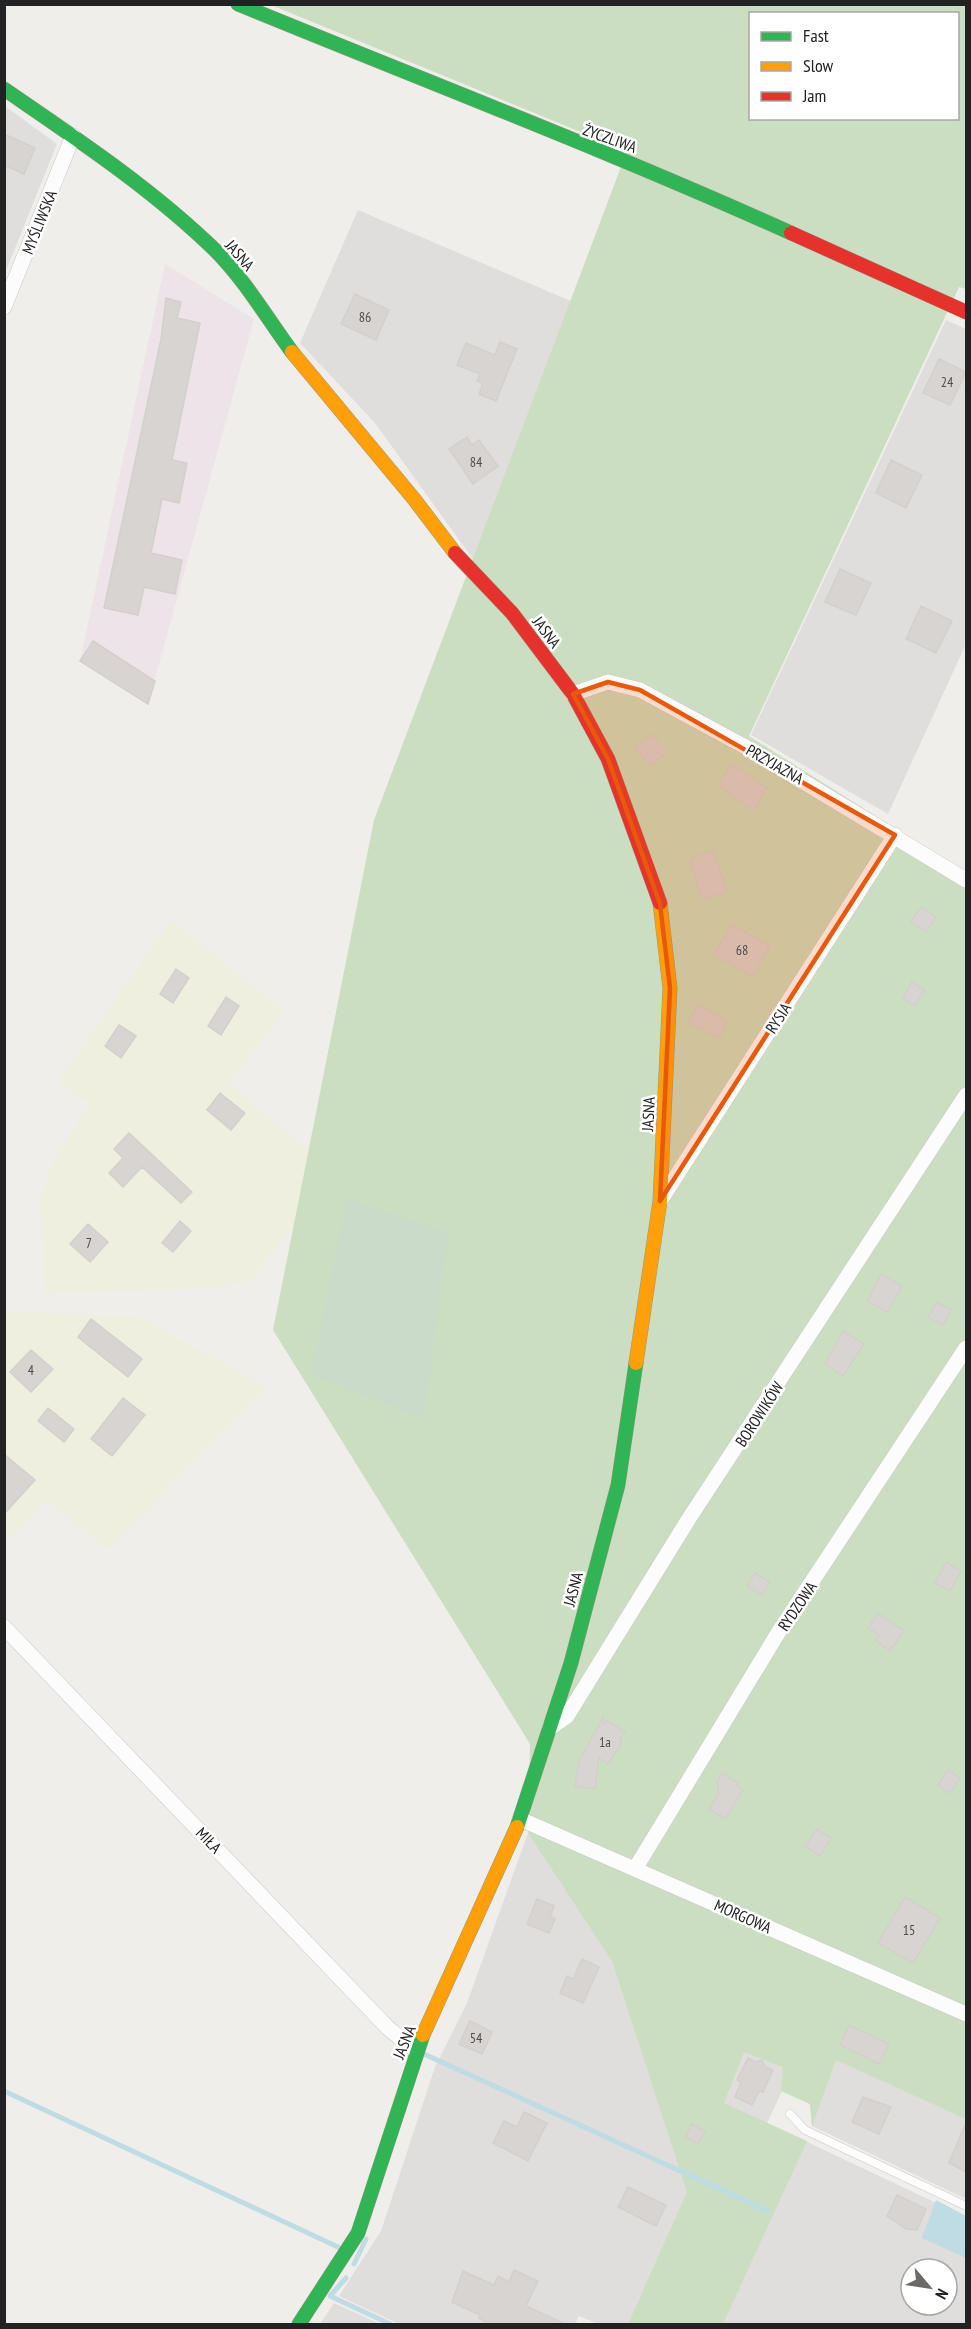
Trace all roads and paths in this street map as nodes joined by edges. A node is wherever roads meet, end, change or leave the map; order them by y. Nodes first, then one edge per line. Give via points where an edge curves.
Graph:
1 (238, 4) edge
2 (4, 89) edge
3 (74, 136) junction
4 (4, 307) edge
5 (966, 312) edge
6 (573, 694) junction
7 (895, 835) junction
8 (966, 880) edge
9 (966, 1095) edge
10 (660, 1201) junction
11 (966, 1348) edge
12 (4, 1627) edge
13 (549, 1729) junction
14 (520, 1819) junction
15 (635, 1869) junction
16 (966, 2014) edge
17 (416, 2051) junction
18 (790, 2114) dead end
19 (966, 2206) edge
20 (299, 2325) edge

1 - 5 street, ŻYCZLIWA via 658,173
2 - 3 street, JASNA
3 - 4 street, MYŚLIWSKA
3 - 6 street, JASNA via 132,177 233,270 295,357 414,499 462,563 512,613
6 - 7 street, PRZYJAZNA via 608,682 640,690
6 - 10 street, JASNA via 608,759 660,904 670,988
7 - 8 street, PRZYJAZNA
7 - 10 street, RYSIA
9 - 13 street, BOROWIKÓW via 688,1520 567,1716
10 - 13 street, JASNA via 618,1485 571,1663
11 - 15 street, RYDZOWA via 778,1633
12 - 17 street, MIŁA via 388,2028
13 - 14 street, JASNA
14 - 15 street, MORGOWA
14 - 17 street, JASNA
15 - 16 street, MORGOWA
17 - 20 street, JASNA via 365,2215 342,2261
18 - 19 lane via 805,2130

